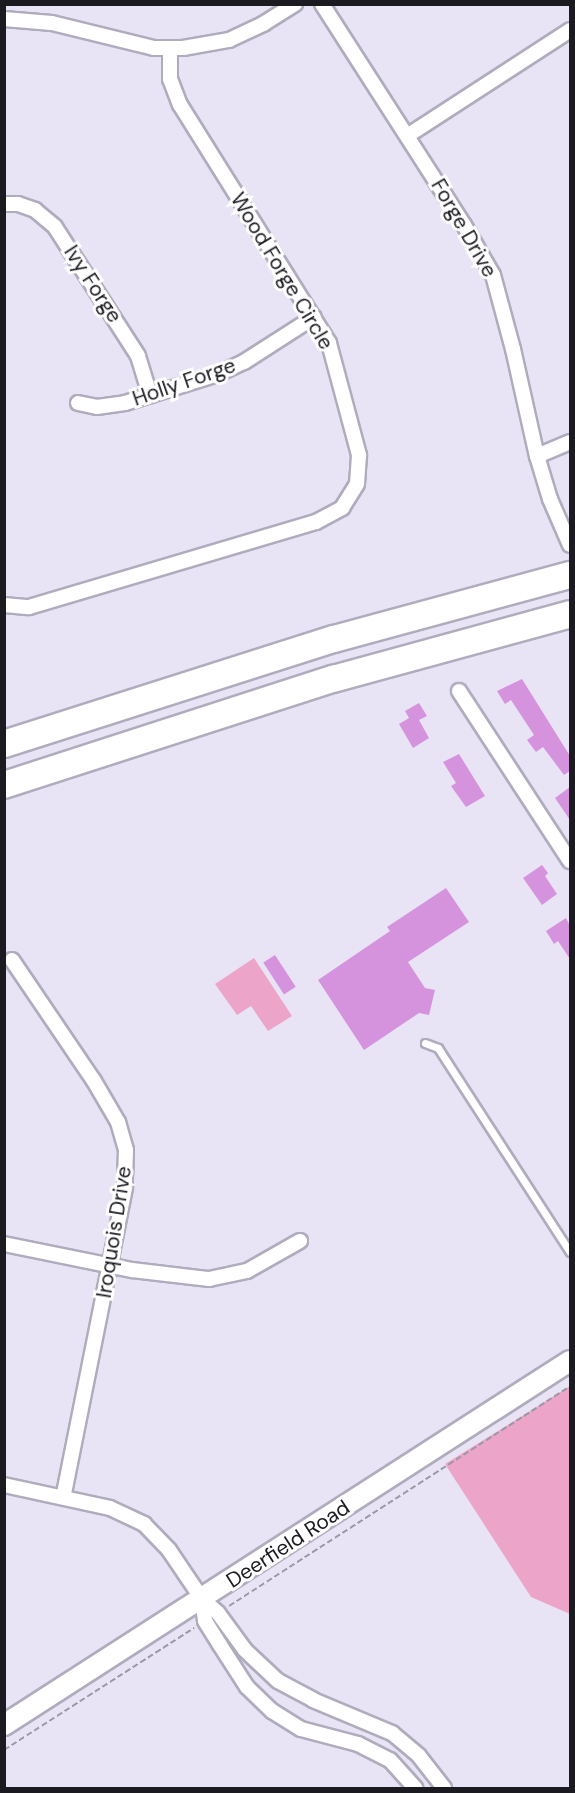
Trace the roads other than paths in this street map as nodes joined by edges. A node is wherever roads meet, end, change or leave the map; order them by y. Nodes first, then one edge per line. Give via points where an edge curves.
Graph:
1 (295, 4) edge
2 (322, 4) edge
3 (4, 19) edge
4 (570, 30) edge
5 (170, 48) junction
6 (407, 136) junction
7 (4, 204) edge
8 (314, 317) junction
9 (150, 395) junction
10 (78, 403) dead end
11 (570, 442) edge
12 (537, 456) junction
13 (570, 545) edge
14 (570, 575) edge
15 (4, 605) edge
16 (570, 614) edge
17 (459, 691) dead end
18 (4, 744) edge
19 (4, 785) edge
20 (570, 861) edge
21 (12, 960) dead end
22 (425, 1043) dead end
23 (300, 1241) dead end
24 (4, 1244) edge
25 (570, 1252) edge
26 (110, 1266) junction
27 (570, 1361) edge
28 (4, 1485) edge
29 (63, 1497) junction
30 (202, 1599) junction
31 (4, 1725) edge
32 (415, 1788) edge
33 (444, 1788) edge

1 - 5 street via 229,40
2 - 6 street, Forge Drive
3 - 5 street via 33,20 126,43
4 - 6 street
5 - 8 street, Wood Forge Circle via 170,79 180,105
6 - 12 street, Forge Drive via 493,275
7 - 9 street, Ivy Forge via 26,206 55,227 138,356
8 - 9 street, Holly Forge via 244,362
8 - 15 street, Wood Forge Circle via 332,352 359,455 357,484 342,508 316,522 29,607
9 - 10 street, Holly Forge via 107,406
11 - 12 street
12 - 13 street, Forge Drive
14 - 18 highway via 334,639
16 - 19 highway via 333,679
17 - 20 street
21 - 26 street, Iroquois Drive via 94,1081 124,1140 125,1188
22 - 25 lane via 438,1048
23 - 26 street via 247,1271 209,1280
24 - 26 street
26 - 29 street, Iroquois Drive
27 - 30 street, Deerfield Road
28 - 29 street
29 - 30 street via 110,1508 144,1524 169,1550
30 - 31 street, Deerfield Road
30 - 32 street via 205,1621 247,1687 272,1711 301,1728 358,1744 390,1760
30 - 33 street via 218,1613 245,1650 278,1681 392,1733 419,1756

